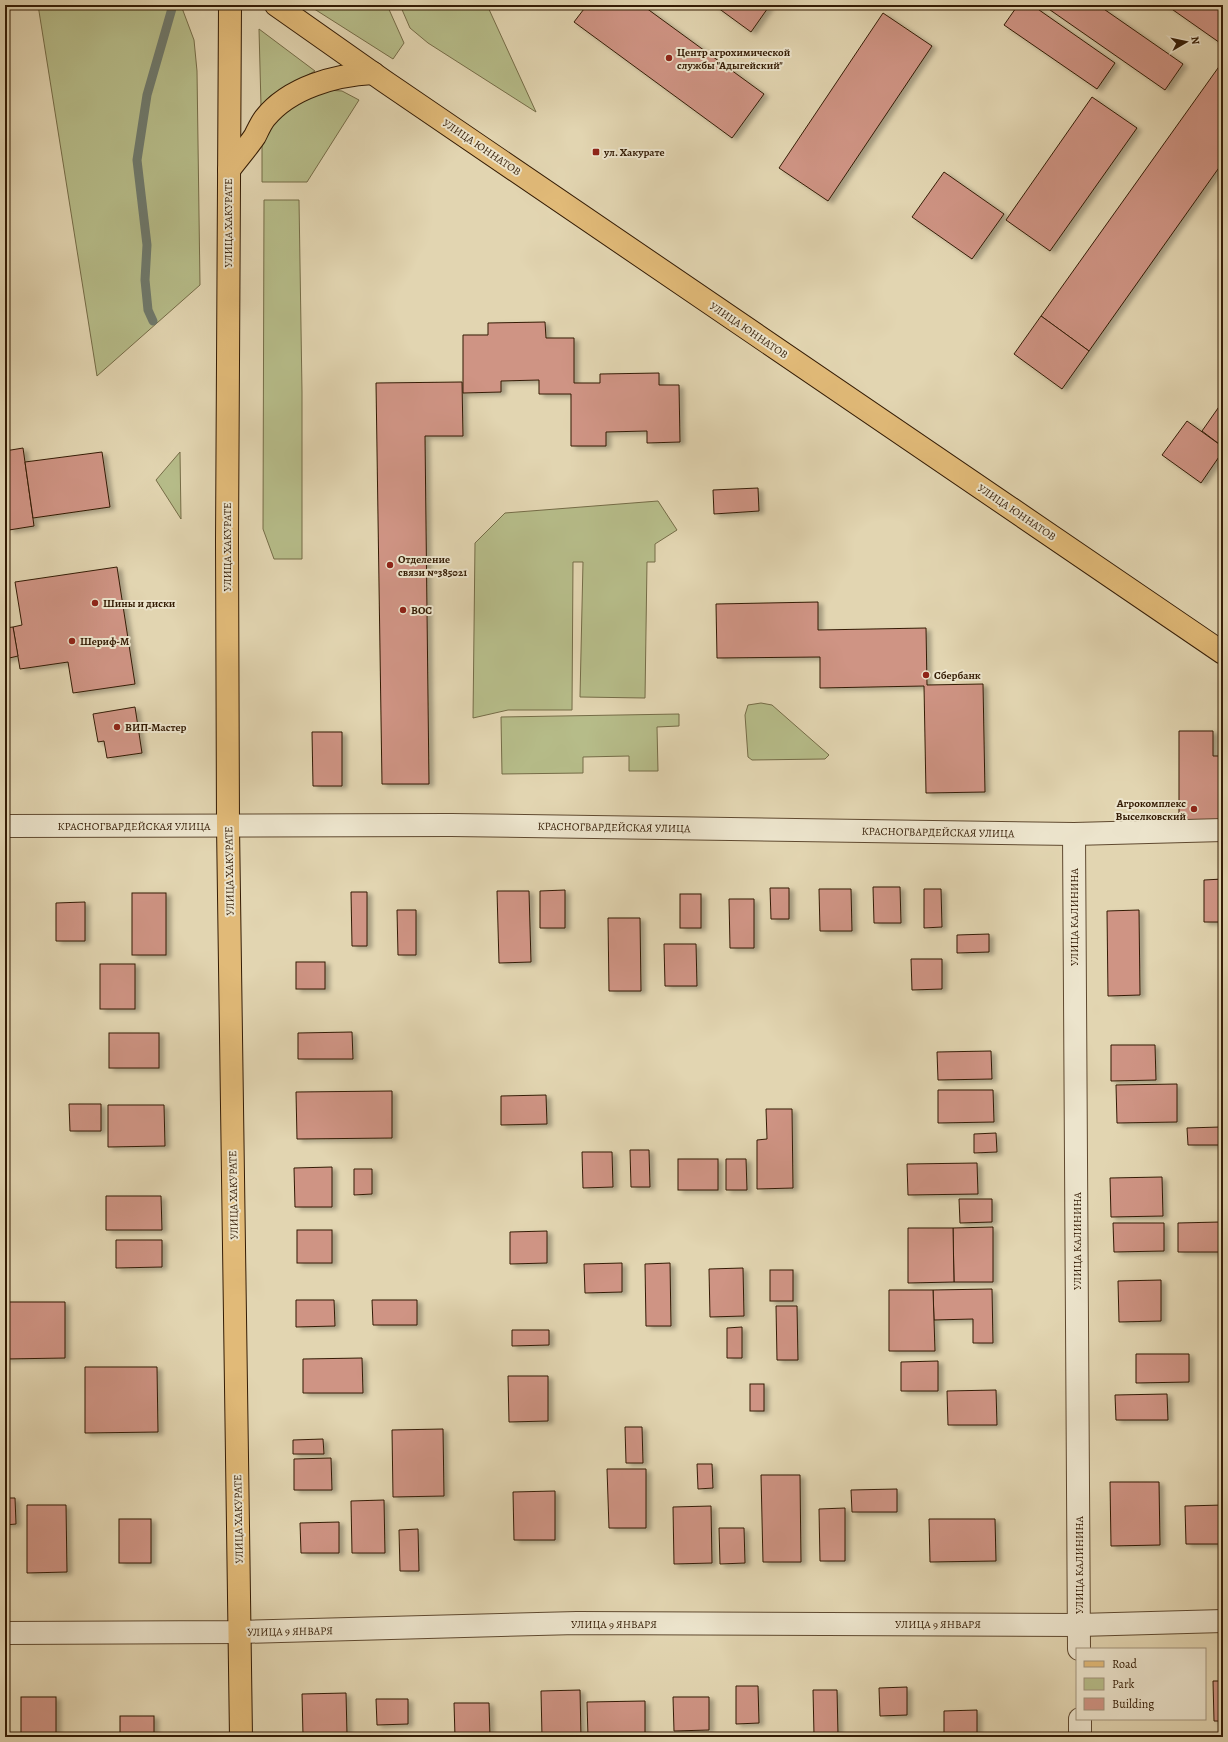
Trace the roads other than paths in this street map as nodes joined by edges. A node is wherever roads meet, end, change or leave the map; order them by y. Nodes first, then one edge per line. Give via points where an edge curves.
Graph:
1 (230, 5) edge
2 (276, 5) edge
3 (373, 73) junction
4 (229, 170) junction
5 (1223, 653) edge
6 (5, 826) edge
7 (228, 826) junction
8 (1223, 830) edge
9 (1074, 834) junction
10 (1223, 1621) edge
11 (1079, 1625) junction
12 (240, 1632) junction
13 (5, 1633) edge
14 (1080, 1648) edge
15 (1080, 1720) edge
16 (241, 1737) edge
17 (1080, 1737) edge

1 - 4 main road, УЛИЦА ХАКУРАТЕ
2 - 3 main road, УЛИЦА ЮННАТОВ
3 - 4 main road via 345,76 320,83 282,102 266,118
3 - 5 main road, УЛИЦА ЮННАТОВ
4 - 7 main road, УЛИЦА ХАКУРАТЕ
6 - 7 street, КРАСНОГВАРДЕЙСКАЯ УЛИЦА
7 - 9 street, КРАСНОГВАРДЕЙСКАЯ УЛИЦА via 450,825
7 - 12 main road, УЛИЦА ХАКУРАТЕ
8 - 9 street, КРАСНОГВАРДЕЙСКАЯ УЛИЦА
9 - 11 street, УЛИЦА КАЛИНИНА
10 - 11 street, УЛИЦА 9 ЯНВАРЯ
11 - 12 street, УЛИЦА 9 ЯНВАРЯ via 577,1623
11 - 14 street, УЛИЦА КАЛИНИНА
12 - 13 street, УЛИЦА 9 ЯНВАРЯ
12 - 16 main road, УЛИЦА ХАКУРАТЕ
15 - 17 street

